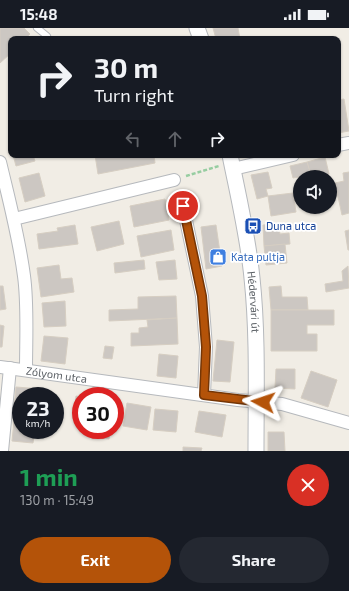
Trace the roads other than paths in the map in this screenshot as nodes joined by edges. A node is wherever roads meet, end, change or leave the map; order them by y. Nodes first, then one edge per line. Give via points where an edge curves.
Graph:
1 (37, 28) edge
2 (46, 36) dead end
3 (269, 158) edge
4 (0, 162) edge
5 (228, 163) edge
6 (174, 180) road end
7 (183, 206) dead end
8 (14, 219) junction
9 (5, 368) edge
10 (26, 370) junction
11 (204, 395) junction
12 (256, 401) junction
13 (349, 423) edge
14 (2, 451) edge
15 (256, 451) edge

1 - 2 lane
3 - 5 street
4 - 8 street
5 - 12 street, Hédervári út via 247,243 252,278
6 - 8 street
7 - 11 street via 202,296 206,347
8 - 10 street via 24,277
9 - 10 street, Zólyom utca
9 - 14 street
10 - 11 street, Zólyom utca
11 - 12 street, Zólyom utca
12 - 13 street, Zólyom utca via 282,404
12 - 15 street, Hédervári út

